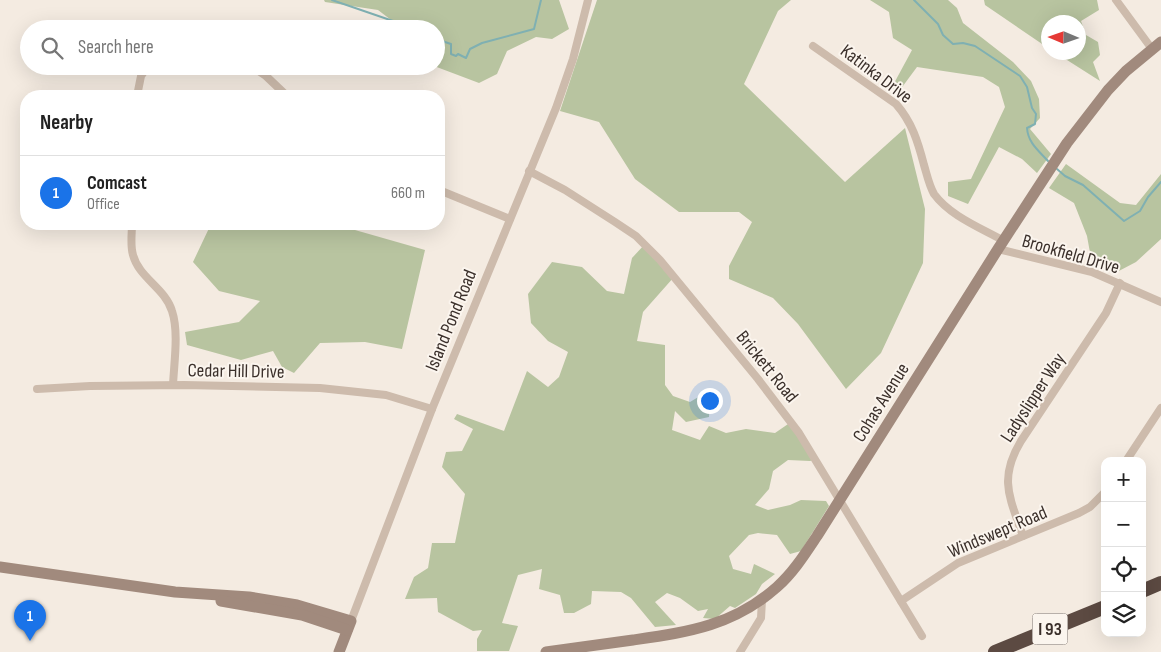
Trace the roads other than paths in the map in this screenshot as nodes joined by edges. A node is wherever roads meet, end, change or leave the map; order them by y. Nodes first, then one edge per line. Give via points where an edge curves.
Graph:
1 (588, 0) edge
2 (1116, 0) edge
3 (813, 46) dead end
4 (1156, 46) edge
5 (142, 75) edge
6 (264, 75) edge
7 (138, 90) edge
8 (281, 90) edge
9 (529, 171) junction
10 (445, 192) edge
11 (510, 219) junction
12 (132, 230) edge
13 (1001, 245) junction
14 (1120, 283) junction
15 (1161, 302) edge
16 (173, 385) junction
17 (37, 390) dead end
18 (1161, 408) edge
19 (432, 409) junction
20 (1129, 457) edge
21 (1101, 496) edge
22 (839, 499) junction
23 (1023, 536) junction
24 (0, 567) edge
25 (1161, 583) edge
26 (1146, 589) edge
27 (762, 600) junction
28 (901, 601) junction
29 (1101, 609) edge
30 (349, 626) junction
31 (922, 636) dead end
32 (339, 652) edge
33 (546, 652) edge
34 (740, 652) edge
35 (994, 652) edge

1 - 9 street, Island Pond Road via 565,84
2 - 4 street
3 - 13 street, Katinka Drive via 896,104 913,128 929,183 942,204
4 - 13 street, Cohas Avenue via 1126,72 1092,110
5 - 7 street
6 - 8 street
9 - 11 street, Island Pond Road
9 - 22 street, Brickett Road via 565,190 649,247 779,406 814,455
10 - 11 street
11 - 19 street, Island Pond Road
12 - 16 street via 131,248 137,264 165,296 173,312
13 - 14 street, Brookfield Drive
13 - 22 street, Cohas Avenue
14 - 15 street, Brookfield Drive
14 - 23 street, Ladyslipper Way via 1106,313 1010,461 1008,491
16 - 17 street, Cedar Hill Drive
16 - 19 street, Cedar Hill Drive via 370,392
18 - 20 street
19 - 30 street, Island Pond Road
21 - 23 street, Windswept Road via 1079,513
22 - 27 street, Cohas Avenue via 804,556 779,586
22 - 28 street, Brickett Road
23 - 28 street, Windswept Road via 958,563
24 - 30 street via 175,592 273,601 313,609
25 - 26 highway
27 - 33 street, Cohas Avenue via 704,628
27 - 34 street via 761,618
28 - 31 street, Brickett Road
29 - 35 highway, I 93
30 - 32 street, Island Pond Road

